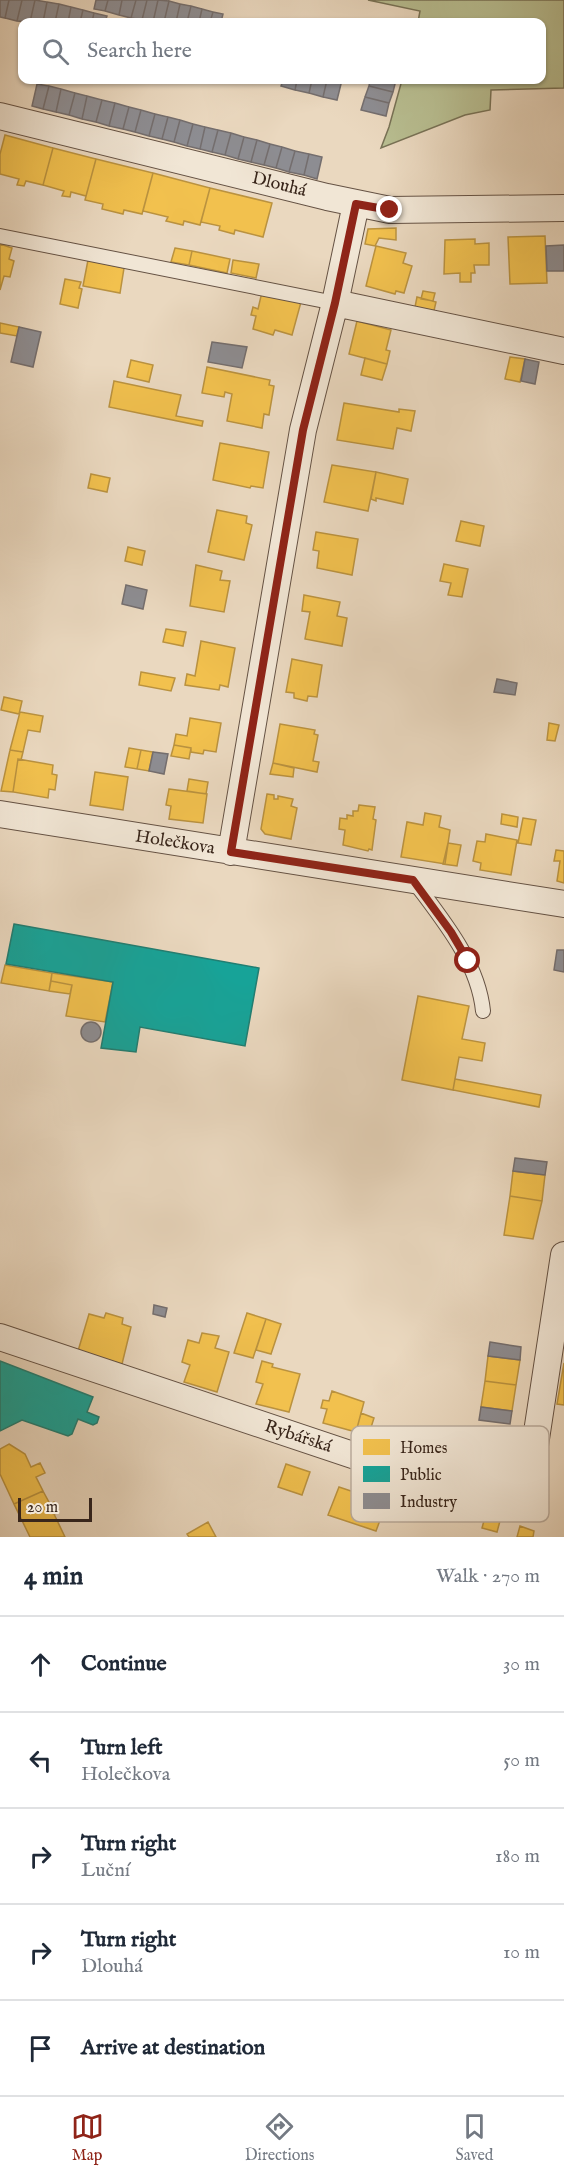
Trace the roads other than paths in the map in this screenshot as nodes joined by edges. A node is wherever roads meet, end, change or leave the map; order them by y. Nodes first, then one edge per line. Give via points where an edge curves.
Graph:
1 (0, 116) edge
2 (356, 204) junction
3 (564, 208) edge
4 (0, 236) edge
5 (335, 303) junction
6 (564, 351) edge
7 (0, 814) edge
8 (231, 852) junction
9 (413, 880) junction
10 (564, 904) edge
11 (483, 1011) dead end
12 (564, 1256) edge
13 (0, 1337) edge
14 (538, 1426) edge
15 (351, 1455) edge

1 - 2 street, Dlouhá
2 - 3 street, Dlouhá via 390,210
2 - 5 street
4 - 5 lane
5 - 6 street
5 - 8 street via 303,430
7 - 8 street, Holečkova
8 - 9 street, Holečkova
9 - 10 street, Holečkova
9 - 11 lane via 468,961
12 - 14 street, Rybářská
13 - 15 street, Rybářská

